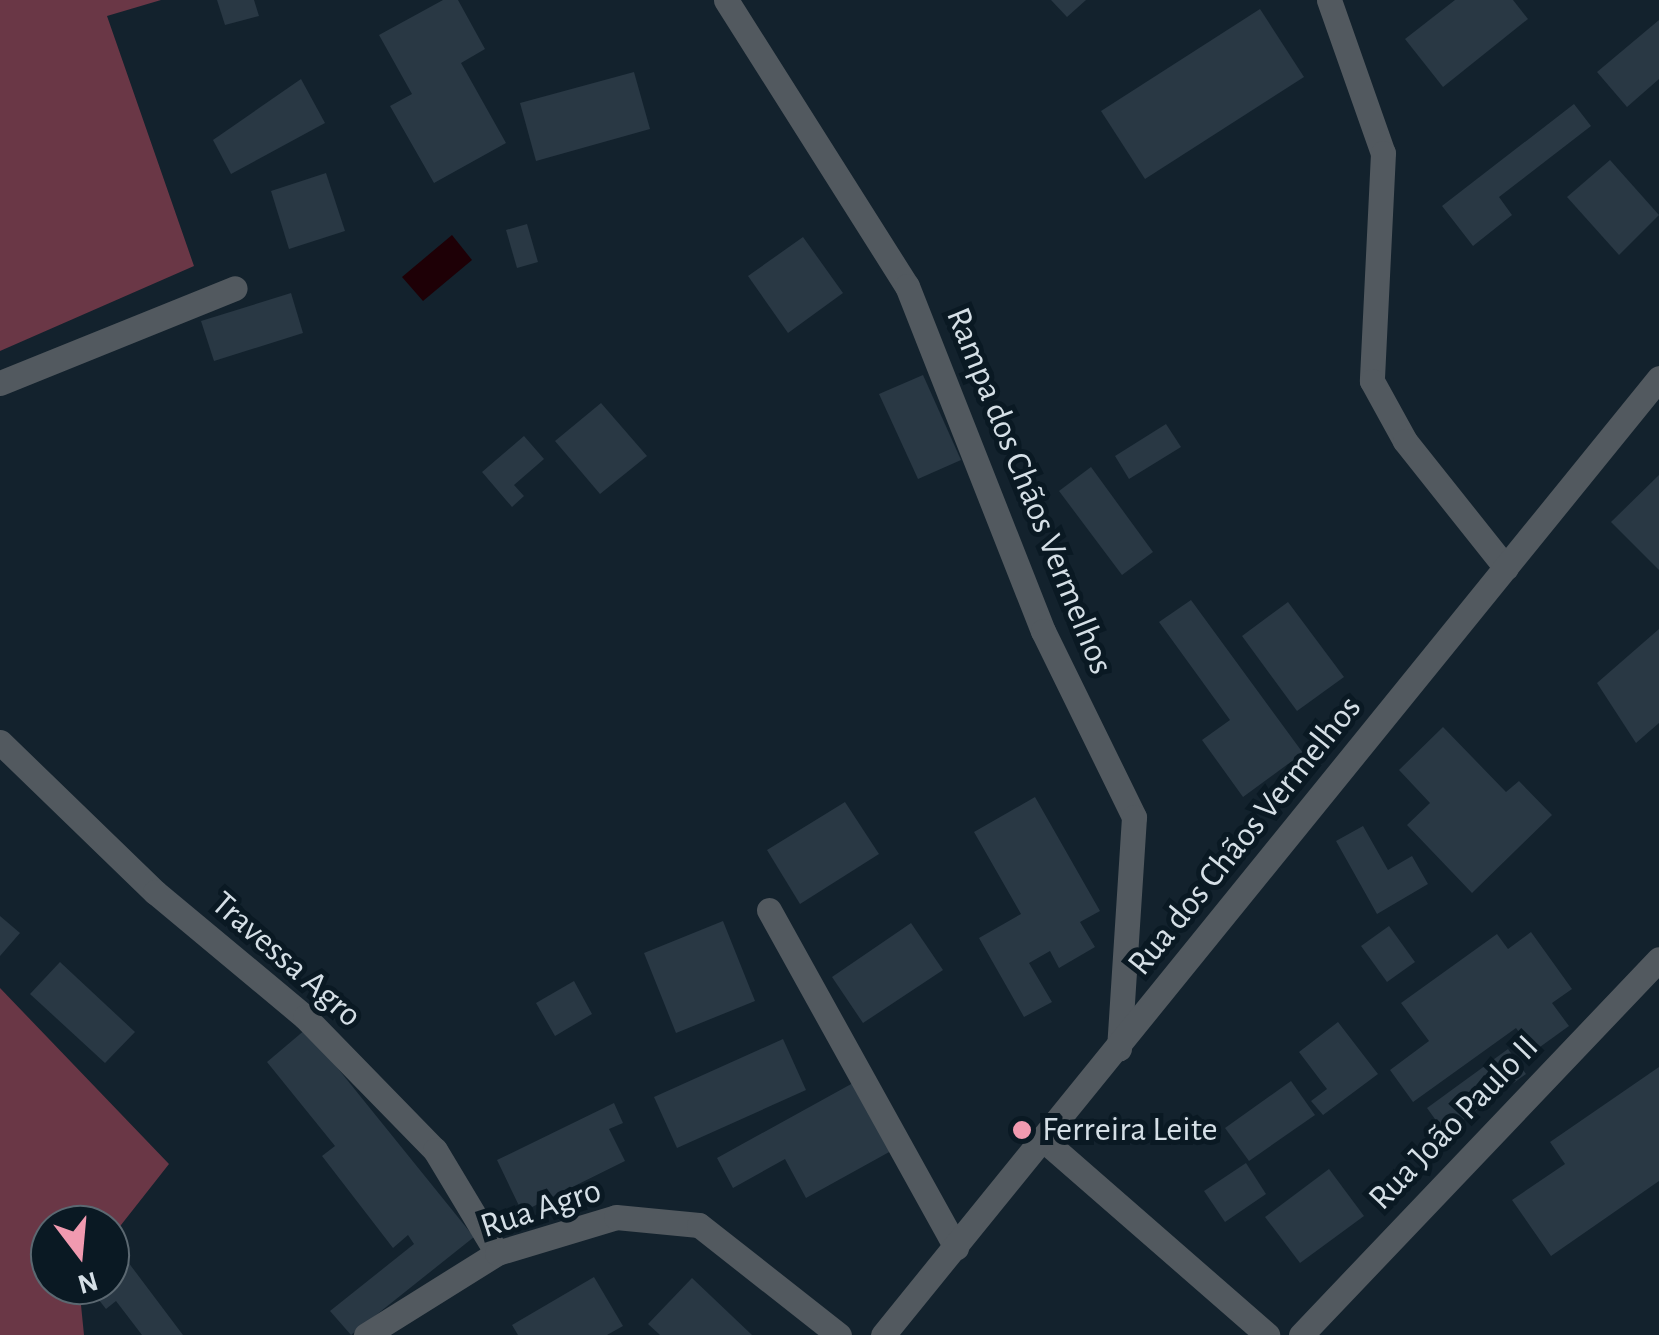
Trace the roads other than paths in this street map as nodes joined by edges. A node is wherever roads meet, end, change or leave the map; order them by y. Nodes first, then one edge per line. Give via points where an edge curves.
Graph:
1 (726, 0) edge
2 (1329, 0) edge
3 (235, 288) dead end
4 (1659, 378) edge
5 (0, 383) edge
6 (1506, 568) junction
7 (0, 742) edge
8 (769, 910) dead end
9 (1659, 958) edge
10 (1119, 1050) junction
11 (1045, 1141) junction
12 (956, 1248) junction
13 (498, 1254) junction
14 (366, 1335) edge
15 (839, 1335) edge
16 (883, 1335) edge
17 (1267, 1335) edge
18 (1300, 1335) edge

1 - 10 street, Rampa dos Chãos Vermelhos via 907,286 1043,631 1134,817
2 - 6 street via 1383,153 1372,381 1405,440
3 - 5 street
4 - 6 street, Rua dos Chãos Vermelhos
6 - 10 street, Rua dos Chãos Vermelhos
7 - 13 street, Travessa Agro via 154,892 304,1017 422,1136
8 - 12 street
9 - 18 street, Rua João Paulo II
10 - 11 street, Rua dos Chãos Vermelhos
11 - 12 street, Rua dos Chãos Vermelhos
11 - 17 street
12 - 16 street, Rua dos Chãos Vermelhos
13 - 14 street, Rua Agro
13 - 15 street, Rua Agro via 616,1216 699,1225

